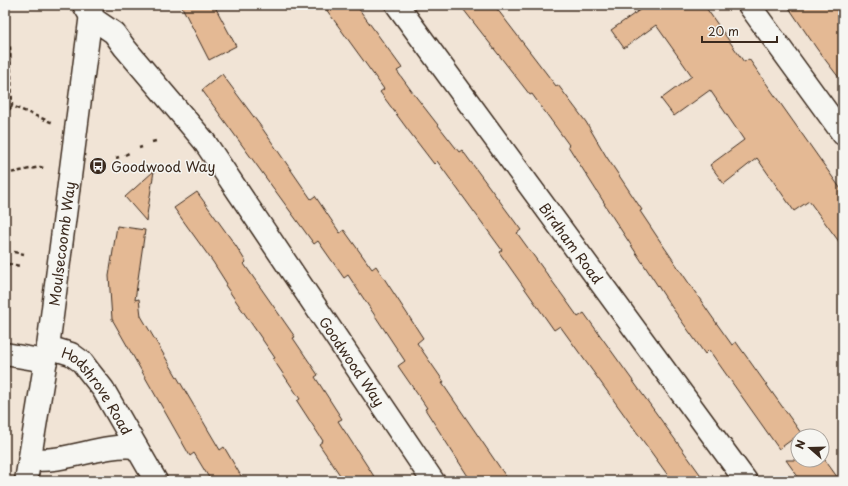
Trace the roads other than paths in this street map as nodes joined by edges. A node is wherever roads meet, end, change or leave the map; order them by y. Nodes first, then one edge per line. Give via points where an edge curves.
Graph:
1 (397, 5) edge
2 (750, 5) edge
3 (89, 9) edge
4 (843, 134) edge
5 (5, 354) edge
6 (47, 354) junction
7 (136, 447) junction
8 (30, 459) junction
9 (26, 481) edge
10 (156, 481) edge
11 (433, 481) edge
12 (746, 481) edge

1 - 12 street, Birdham Road
2 - 4 street
3 - 6 street, Moulsecoomb Way
3 - 11 street, Goodwood Way via 114,32 204,141
5 - 6 street, Hodshrove Road
6 - 7 street, Hodshrove Road via 71,354 82,362 102,389
6 - 8 street, Moulsecoomb Way
7 - 8 street, Hodshrove Road via 121,445 46,461
7 - 10 street, Hodshrove Road
8 - 9 street, Moulsecoomb Way

